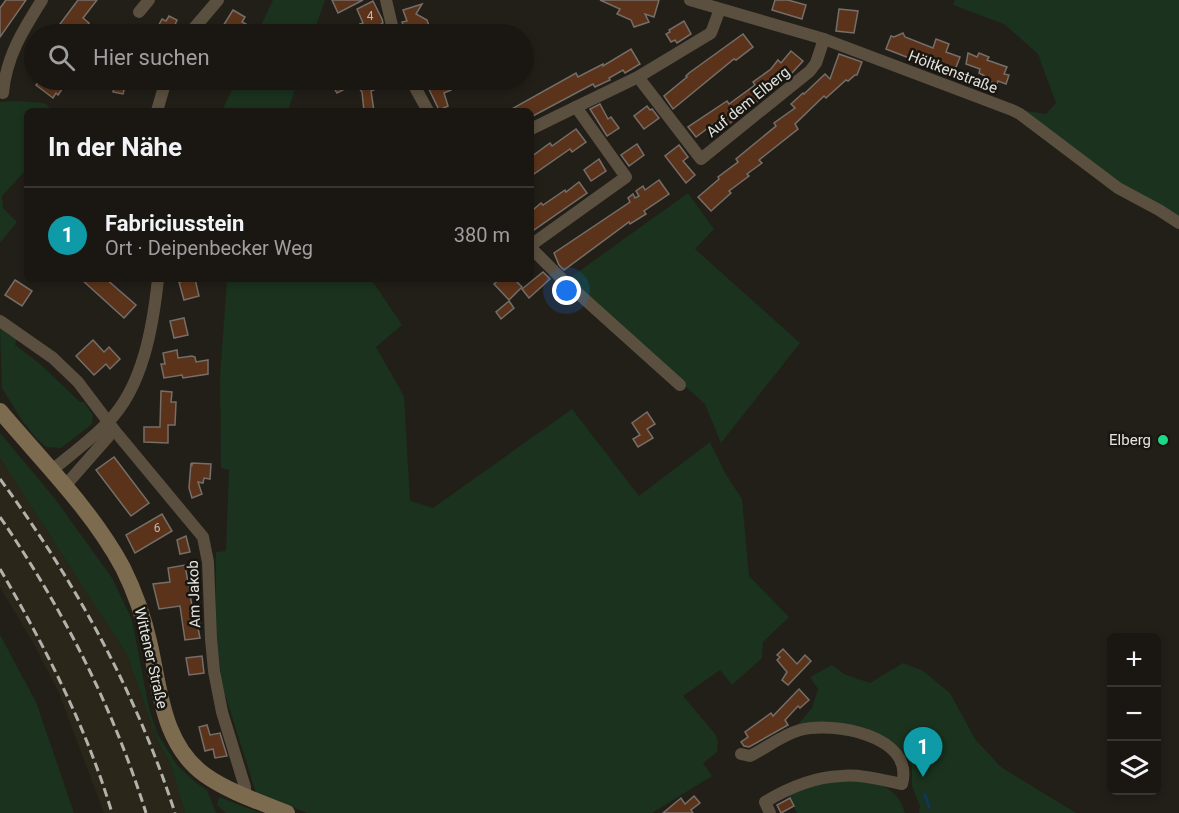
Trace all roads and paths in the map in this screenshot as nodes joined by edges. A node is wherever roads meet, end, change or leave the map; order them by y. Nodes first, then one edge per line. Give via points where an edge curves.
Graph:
1 (42, 0) edge
2 (149, 0) edge
3 (218, 0) edge
4 (386, 0) edge
5 (690, 0) edge
6 (712, 4) edge
7 (139, 12) dead end
8 (28, 24) edge
9 (198, 24) edge
10 (392, 24) edge
11 (24, 31) edge
12 (824, 39) junction
13 (638, 77) junction
14 (162, 90) edge
15 (416, 90) edge
16 (3, 93) dead end
17 (576, 107) junction
18 (158, 108) edge
19 (426, 108) edge
20 (534, 127) edge
21 (1179, 223) edge
22 (534, 244) edge
23 (534, 249) edge
24 (157, 282) edge
25 (0, 321) edge
26 (680, 385) dead end
27 (0, 411) edge
28 (109, 422) junction
29 (51, 471) junction
30 (64, 487) junction
31 (741, 754) dead end
32 (245, 795) junction
33 (768, 809) edge
34 (287, 813) edge

1 - 8 street
2 - 7 street
3 - 9 street
4 - 10 street
5 - 6 street, Höltkenstraße
6 - 12 street, Höltkenstraße
6 - 13 street via 711,33
11 - 16 street via 4,75
12 - 13 street, Auf dem Elberg via 810,71 701,159
12 - 21 street, Höltkenstraße via 1012,110 1118,188
13 - 17 street
14 - 18 street
15 - 19 street
17 - 20 street
17 - 22 street via 626,177
23 - 26 street
24 - 28 street via 142,363
25 - 28 street, Am Jakob via 70,373
27 - 29 main road, Wittener Straße
28 - 29 street
28 - 30 street via 108,437
28 - 32 street, Am Jakob via 203,537 214,671
29 - 30 main road, Wittener Straße
30 - 32 main road, Wittener Straße via 112,549 131,585 173,736 204,775
31 - 33 street via 750,756 789,734 826,726 870,736 895,751 902,761 902,784 831,777 783,791 765,802
32 - 34 main road, Wittener Straße

